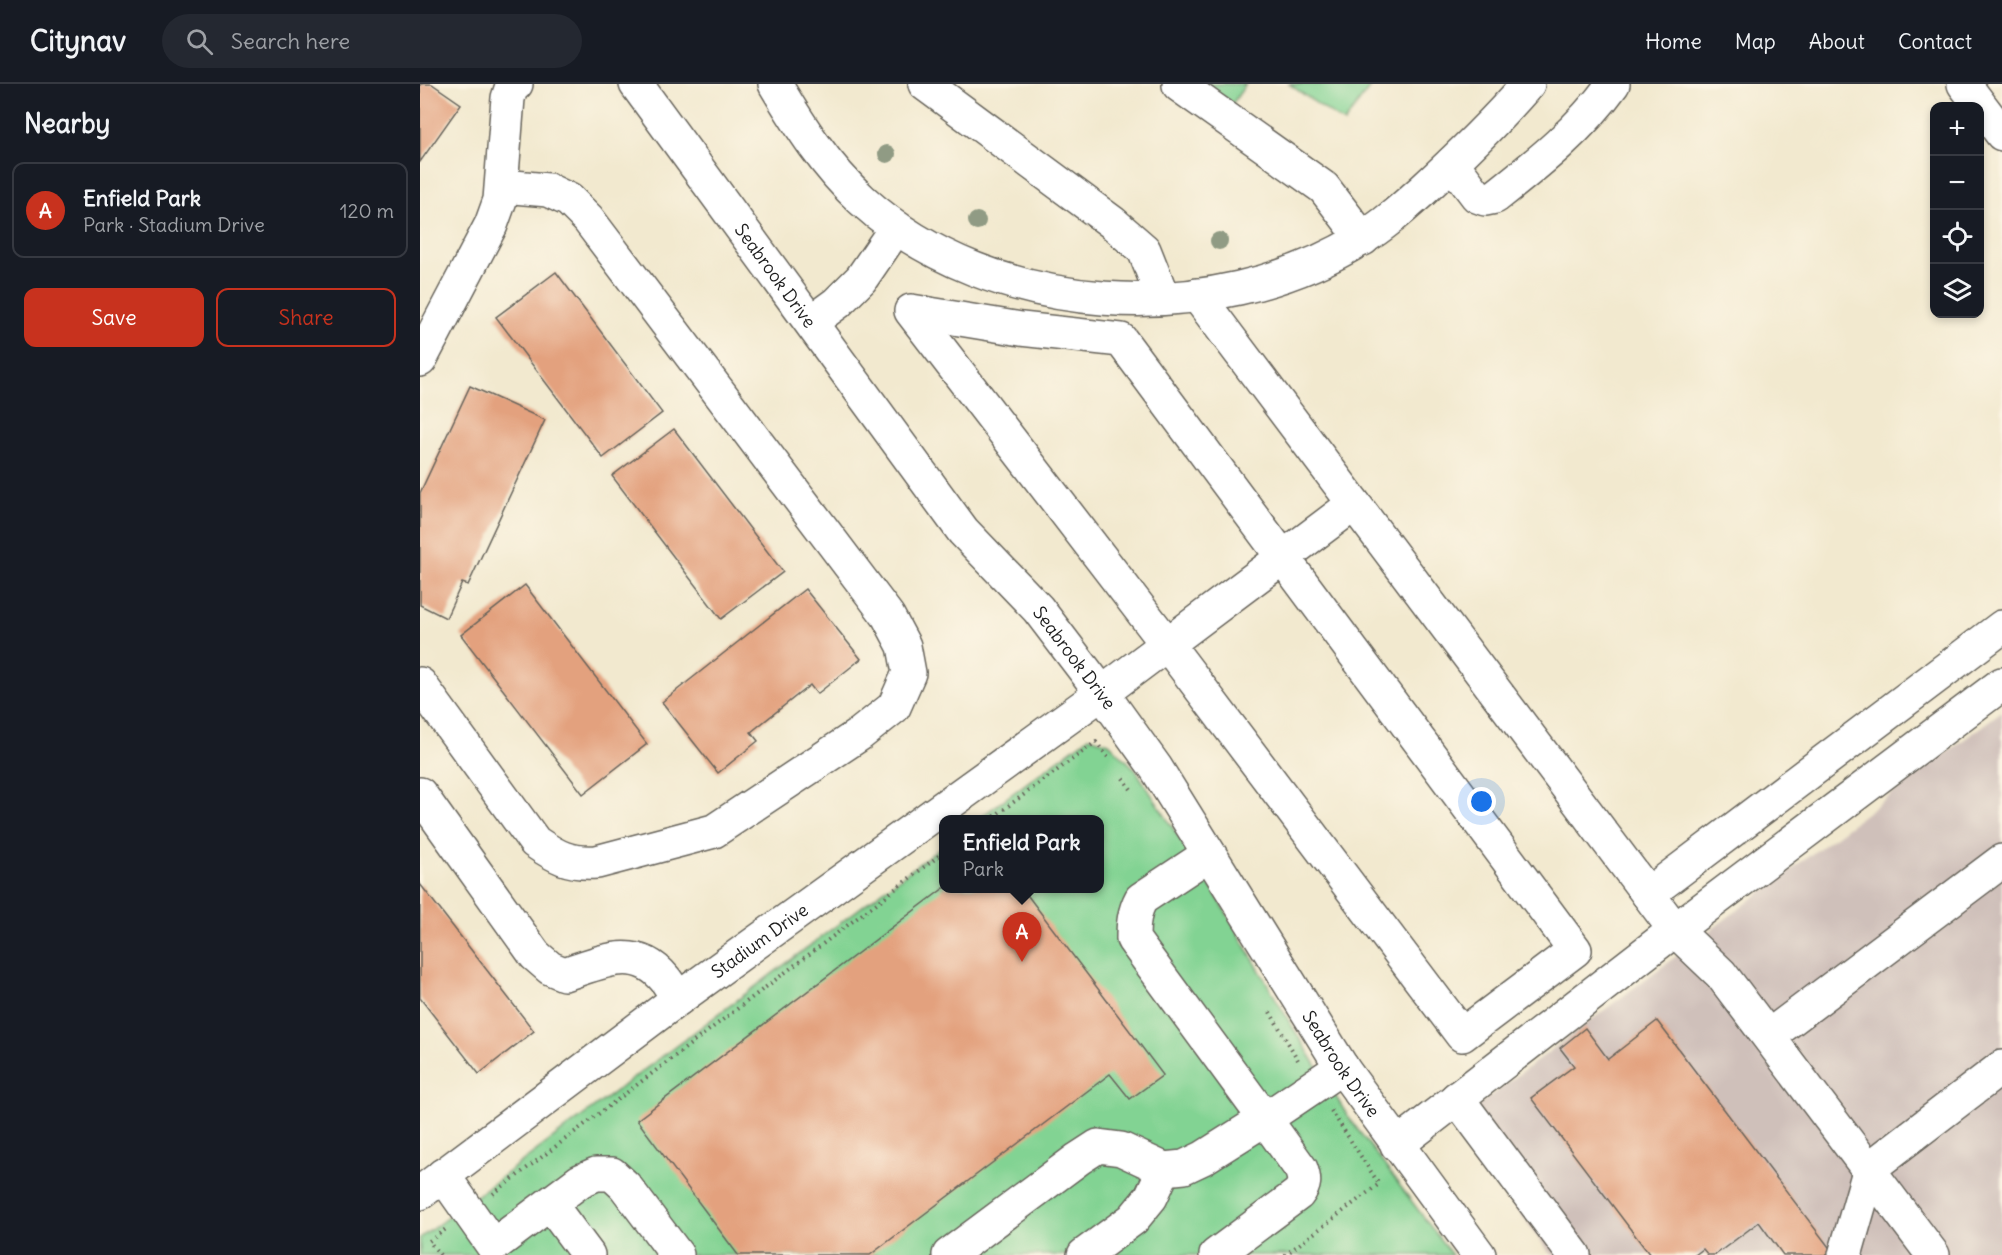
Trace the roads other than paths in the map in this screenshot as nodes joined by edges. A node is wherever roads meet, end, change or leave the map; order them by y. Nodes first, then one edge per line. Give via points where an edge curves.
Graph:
1 (636, 84) edge
2 (775, 84) edge
3 (925, 84) edge
4 (1528, 84) edge
5 (1613, 84) edge
6 (1964, 84) edge
7 (1179, 85) edge
8 (508, 89) edge
9 (2002, 134) edge
10 (1452, 163) junction
11 (502, 186) junction
12 (896, 228) junction
13 (1363, 238) junction
14 (1197, 295) junction
15 (1163, 298) junction
16 (811, 322) junction
17 (420, 360) edge
18 (1354, 504) junction
19 (1283, 557) junction
20 (2002, 627) edge
21 (1167, 644) junction
22 (420, 684) edge
23 (2002, 684) edge
24 (1102, 693) junction
25 (420, 794) edge
26 (1209, 854) junction
27 (2002, 861) edge
28 (1648, 894) junction
29 (1676, 930) junction
30 (678, 999) junction
31 (1768, 1036) junction
32 (1342, 1067) junction
33 (2002, 1067) edge
34 (1457, 1098) junction
35 (1265, 1119) junction
36 (1397, 1145) junction
37 (1870, 1168) junction
38 (1164, 1169) junction
39 (432, 1184) edge
40 (550, 1204) junction
41 (497, 1251) edge
42 (588, 1255) edge
43 (677, 1255) edge
44 (950, 1255) edge
45 (1084, 1255) edge
46 (1216, 1255) edge
47 (1479, 1255) edge
48 (1574, 1255) edge
49 (1845, 1255) edge
50 (1934, 1255) edge

1 - 16 street, Seabrook Drive
2 - 12 street via 827,163
3 - 15 street via 1144,250
4 - 10 street
5 - 10 street via 1582,124 1495,197 1477,196
6 - 9 street
7 - 13 street via 1324,188
8 - 11 street
10 - 13 street
11 - 17 street via 491,225
11 - 22 street via 548,190 569,200 588,219 888,616 904,646 909,673 894,706 860,734 714,831 578,864 556,857 535,842
12 - 15 street via 945,257 1029,288 1090,297
12 - 16 street via 861,279
13 - 14 street via 1323,261 1278,278
14 - 15 street
14 - 18 street
16 - 24 street, Seabrook Drive via 963,531 1038,609
18 - 19 street, Stadium Drive
18 - 28 street
19 - 21 street, Stadium Drive
19 - 21 street via 1122,340 911,311
19 - 21 street via 1575,950 1462,1035
20 - 28 street
21 - 24 street, Stadium Drive
23 - 29 street
24 - 26 street, Seabrook Drive via 1156,768
24 - 30 street, Stadium Drive
25 - 30 street via 535,955 550,968 564,974 616,958 637,959 665,978
26 - 32 street, Seabrook Drive
26 - 35 street via 1141,899 1132,924 1133,939
27 - 31 street
28 - 29 street
29 - 31 street via 1721,974
29 - 34 street
30 - 39 street, Stadium Drive
31 - 37 street
32 - 35 street
32 - 36 street, Seabrook Drive
33 - 37 street
34 - 36 street
34 - 48 street
35 - 38 street via 1203,1158 1184,1167
35 - 46 street via 1301,1169 1304,1187
36 - 47 street, Seabrook Drive
37 - 49 street
37 - 50 street
38 - 44 street via 1121,1149 1098,1146
38 - 45 street via 1151,1197 1133,1219
39 - 41 street via 469,1212
40 - 41 street
40 - 42 street
40 - 43 street via 580,1181 596,1174 612,1174

